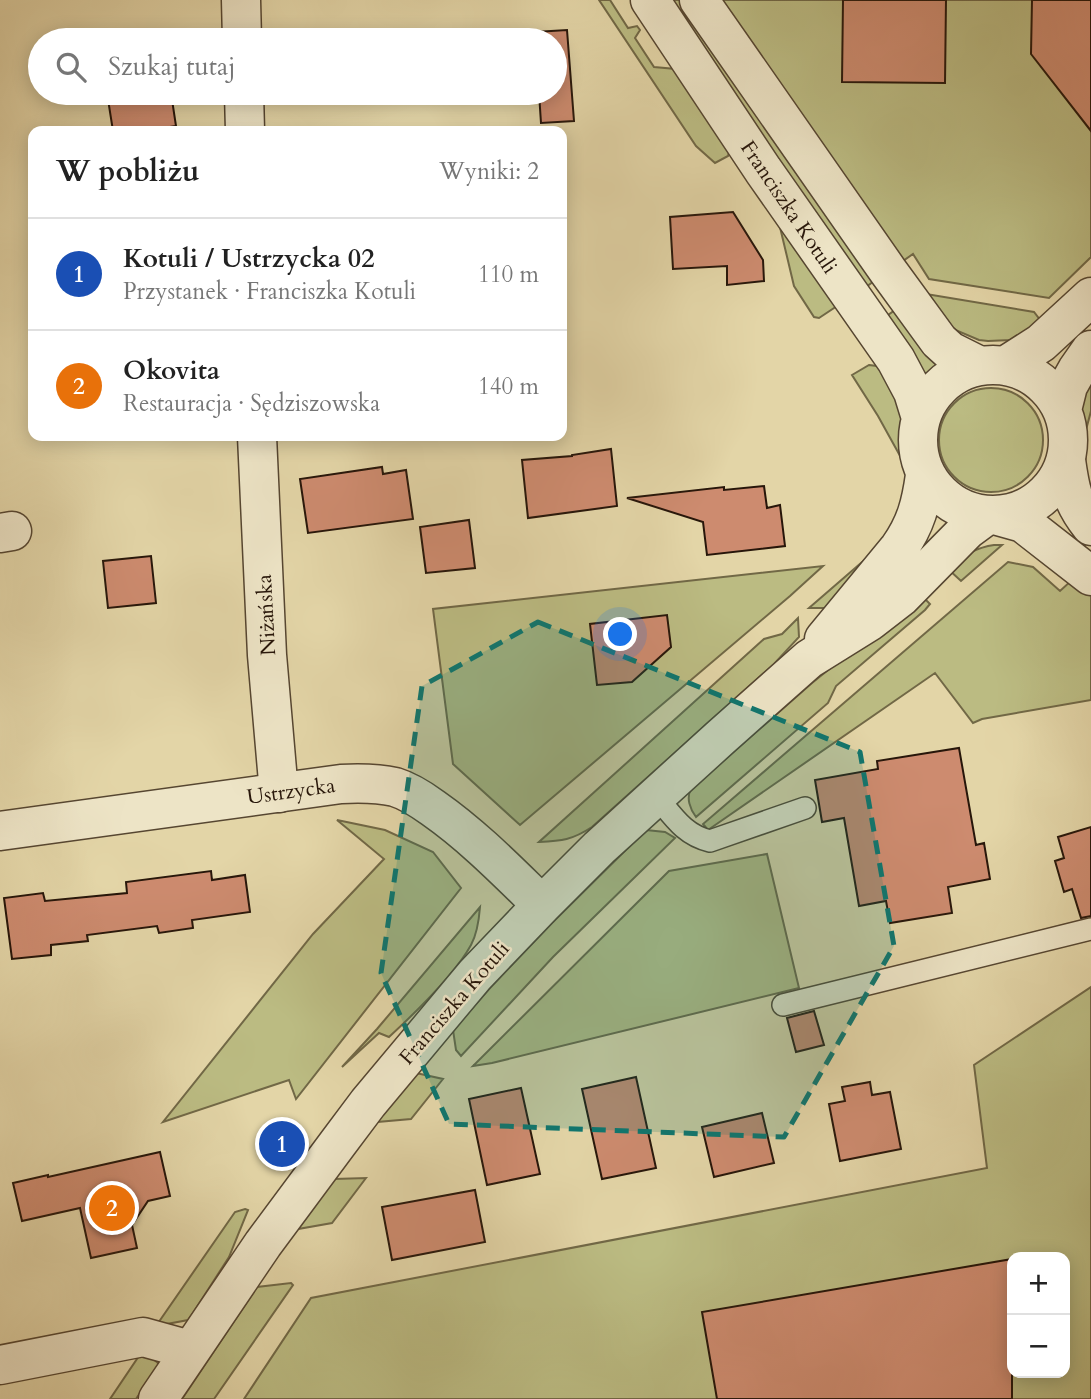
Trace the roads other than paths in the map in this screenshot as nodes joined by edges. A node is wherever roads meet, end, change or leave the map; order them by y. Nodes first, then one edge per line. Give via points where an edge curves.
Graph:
1 (241, 0) edge
2 (650, 0) edge
3 (699, 0) edge
4 (242, 28) edge
5 (244, 105) edge
6 (245, 126) edge
7 (1091, 297) edge
8 (1091, 350) edge
9 (993, 366) junction
10 (1062, 410) junction
11 (920, 418) junction
12 (257, 441) edge
13 (1066, 460) junction
14 (925, 475) junction
15 (992, 516) junction
16 (1091, 526) edge
17 (1091, 576) edge
18 (808, 659) junction
19 (279, 793) junction
20 (656, 796) junction
21 (805, 808) dead end
22 (0, 831) edge
23 (542, 905) junction
24 (1091, 929) edge
25 (783, 1005) dead end
26 (190, 1350) junction
27 (0, 1365) edge
28 (158, 1399) edge

1 - 4 street
2 - 11 street, Franciszka Kotuli via 896,360 914,392
3 - 9 street, Franciszka Kotuli via 939,341 950,351
5 - 6 street
7 - 9 street via 1041,344
8 - 10 street via 1068,386
9 - 10 street via 1017,369 1038,380
9 - 11 street via 965,370 941,386
10 - 13 street
11 - 14 street via 918,454
12 - 19 street, Niżańska
13 - 15 street via 1040,499 1019,511
13 - 16 street via 1071,492
14 - 15 street via 953,505
14 - 18 street, Franciszka Kotuli via 922,500 906,538
15 - 17 street via 1023,523
15 - 18 street, Franciszka Kotuli via 967,530 901,597
18 - 20 street, Franciszka Kotuli
19 - 22 street, Ustrzycka
19 - 23 street, Ustrzycka via 341,784 398,788 469,835
20 - 21 lane via 688,832 710,841
20 - 23 street, Franciszka Kotuli
23 - 26 street, Franciszka Kotuli via 475,975 368,1103
24 - 25 lane
26 - 27 street via 143,1337
26 - 28 street, Franciszka Kotuli

